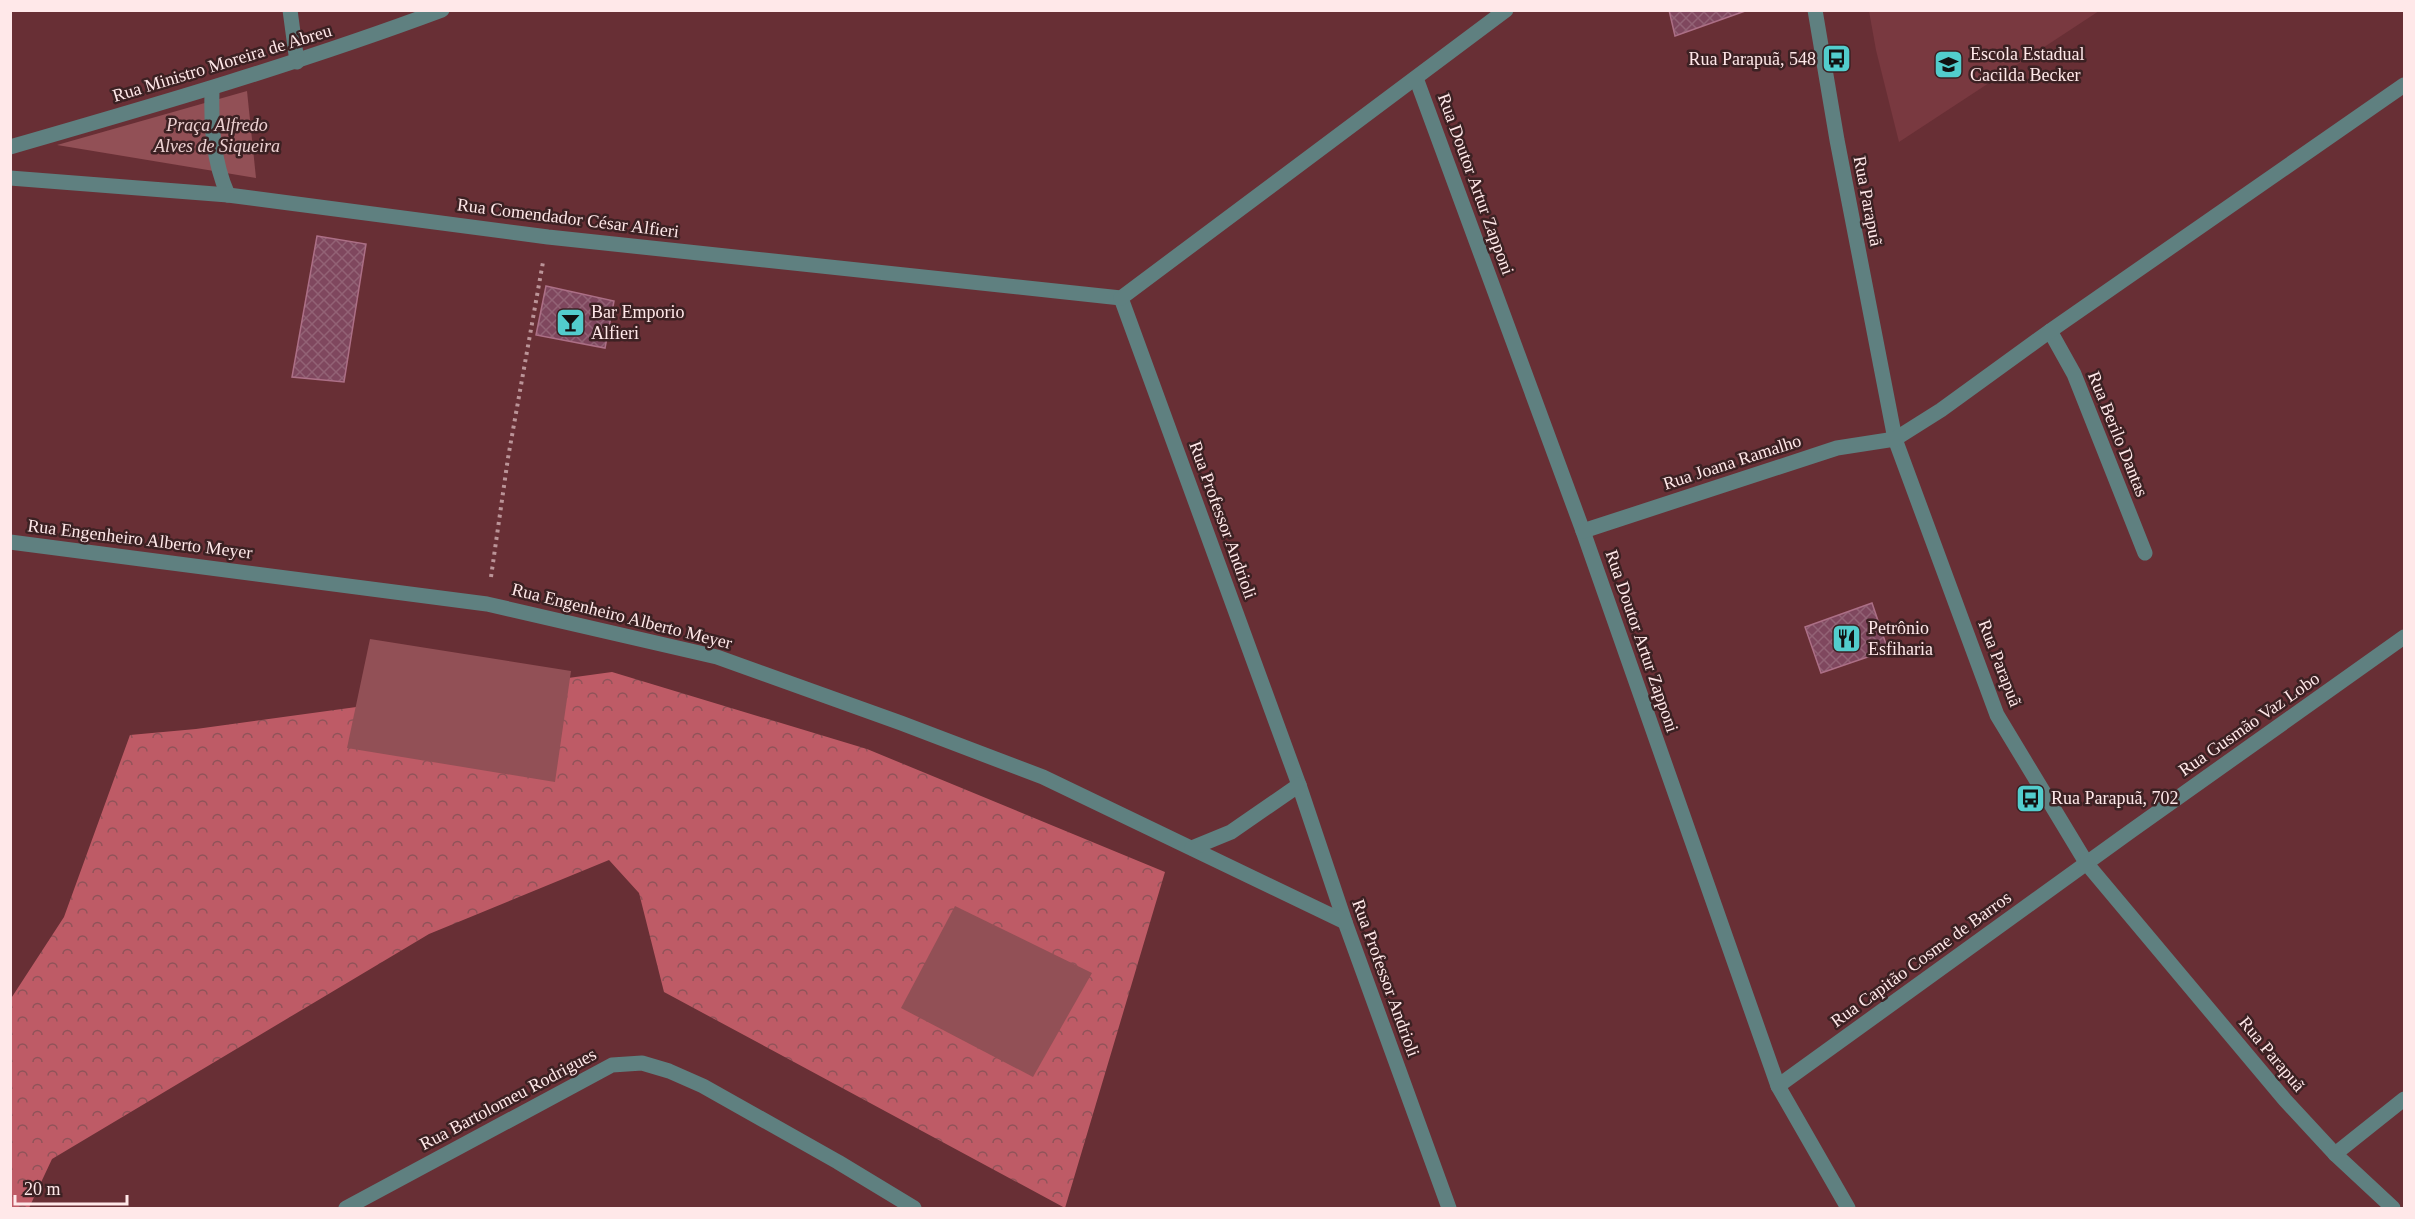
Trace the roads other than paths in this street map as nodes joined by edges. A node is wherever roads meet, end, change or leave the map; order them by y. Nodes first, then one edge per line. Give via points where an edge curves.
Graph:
1 (290, 10) edge
2 (442, 10) edge
3 (1506, 10) edge
4 (1815, 10) edge
5 (297, 62) junction
6 (1416, 78) junction
7 (2404, 85) edge
8 (212, 89) junction
9 (10, 147) edge
10 (10, 178) edge
11 (228, 195) junction
12 (1121, 298) junction
13 (2050, 331) junction
14 (1895, 439) junction
15 (1582, 531) junction
16 (10, 542) edge
17 (2145, 553) dead end
18 (2404, 637) edge
19 (1299, 785) junction
20 (1192, 848) junction
21 (2087, 864) junction
22 (1345, 922) junction
23 (1778, 1086) junction
24 (2404, 1099) edge
25 (2335, 1154) junction
26 (346, 1209) edge
27 (914, 1209) edge
28 (1449, 1209) edge
29 (1848, 1209) edge
30 (2393, 1209) edge

1 - 5 street
2 - 5 street, Rua Ministro Moreira de Abreu
3 - 6 street
4 - 14 street, Rua Parapuã
5 - 8 street, Rua Ministro Moreira de Abreu
6 - 12 street
6 - 15 street, Rua Doutor Artur Zapponi
7 - 13 street
8 - 9 street, Rua Ministro Moreira de Abreu
8 - 11 street via 215,153
10 - 11 street, Rua Comendador César Alfieri
11 - 12 street, Rua Comendador César Alfieri via 548,237
12 - 19 street, Rua Professor Andrioli
13 - 14 street
13 - 17 street, Rua Berilo Dantas via 2074,374
14 - 15 street, Rua Joana Ramalho via 1838,448
14 - 21 street, Rua Parapuã via 1997,715
15 - 23 street, Rua Doutor Artur Zapponi
16 - 20 street, Rua Engenheiro Alberto Meyer via 487,604 717,657 1043,777
18 - 21 street, Rua Gusmão Vaz Lobo
19 - 20 street via 1231,832
19 - 22 street, Rua Professor Andrioli
20 - 22 street, Rua Engenheiro Alberto Meyer
21 - 23 street, Rua Capitão Cosme de Barros
21 - 25 street, Rua Parapuã
22 - 28 street, Rua Professor Andrioli
23 - 29 street, Rua Doutor Artur Zapponi
24 - 25 street
25 - 30 street, Rua Parapuã
26 - 27 street, Rua Bartolomeu Rodrigues via 612,1065 642,1064 703,1086

